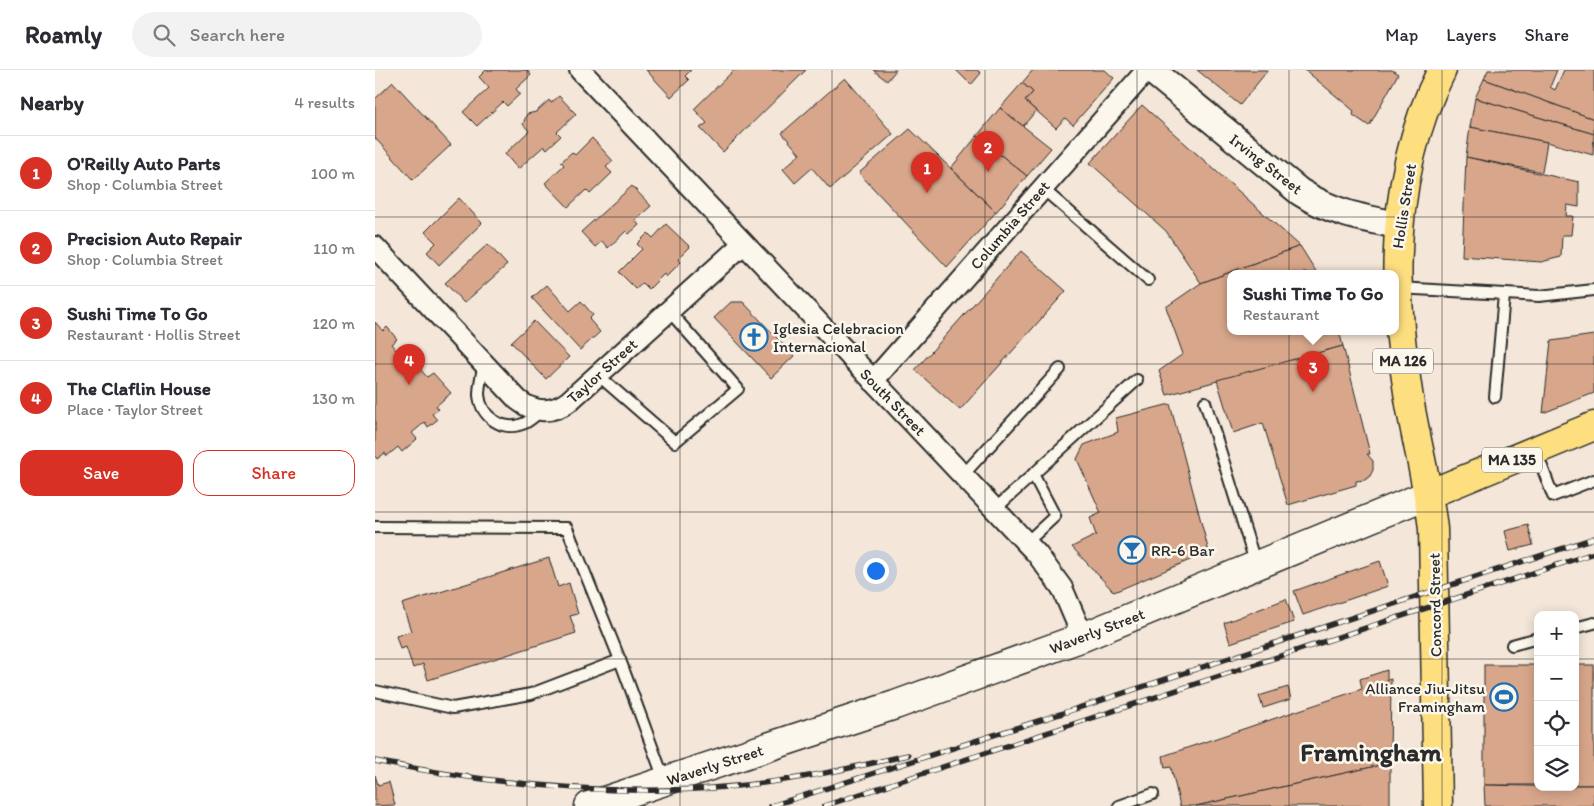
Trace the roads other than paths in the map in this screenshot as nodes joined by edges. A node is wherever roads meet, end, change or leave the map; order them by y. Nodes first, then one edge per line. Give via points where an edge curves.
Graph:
1 (580, 70) edge
2 (1149, 70) edge
3 (1442, 70) edge
4 (1042, 188) junction
5 (1398, 225) junction
6 (743, 244) junction
7 (375, 247) edge
8 (1397, 270) edge
9 (1147, 280) dead end
10 (1399, 288) edge
11 (1594, 290) edge
12 (1504, 295) junction
13 (1399, 307) edge
14 (669, 311) junction
15 (484, 363) junction
16 (1060, 369) dead end
17 (598, 376) junction
18 (1137, 380) dead end
19 (873, 381) junction
20 (1495, 397) dead end
21 (1205, 402) dead end
22 (541, 411) junction
23 (1594, 426) edge
24 (1536, 450) junction
25 (1033, 474) junction
26 (963, 475) junction
27 (1594, 480) edge
28 (1429, 494) junction
29 (995, 509) junction
30 (375, 527) edge
31 (1027, 542) junction
32 (1257, 566) junction
33 (1594, 623) edge
34 (1579, 627) edge
35 (1083, 637) junction
36 (1534, 639) edge
37 (1512, 644) dead end
38 (621, 660) junction
39 (375, 691) edge
40 (665, 781) junction
41 (1153, 794) dead end
42 (589, 806) edge
43 (1119, 806) edge
44 (1438, 806) edge

1 - 6 street, South Street
2 - 4 street, Columbia Street
2 - 5 street, Irving Street via 1283,180 1311,199 1341,213
3 - 5 main road, Hollis Street / MA 126 via 1427,104 1413,152
4 - 9 lane
4 - 19 street, Columbia Street
5 - 8 main road, Hollis Street / MA 126
6 - 14 street, Taylor Street
6 - 19 street, South Street
7 - 15 street
10 - 12 lane
11 - 12 lane via 1549,296
12 - 20 lane
13 - 28 main road, Hollis Street / MA 126 via 1408,393
14 - 17 street, Taylor Street
14 - 17 lane via 738,389 675,442
15 - 22 street via 518,400
15 - 22 lane via 479,394 482,408 489,417 500,424 518,425
16 - 26 lane
17 - 22 street, Taylor Street via 563,406
18 - 25 lane
19 - 26 street, South Street
21 - 32 lane
23 - 24 main road, Waverly Street / MA 135
24 - 27 lane via 1553,496
24 - 28 main road, Waverly Street / MA 135
25 - 29 lane
25 - 31 lane via 1055,516
26 - 29 street, South Street
28 - 32 main road, Waverly Street / MA 135
28 - 44 main road, Concord Street / MA 126 via 1435,550
29 - 31 street, South Street
30 - 38 lane via 567,528
31 - 35 street, South Street via 1062,588
32 - 35 main road, Waverly Street / MA 135
33 - 34 lane
35 - 40 main road, Waverly Street / MA 135 via 904,702
36 - 37 lane
38 - 39 lane via 531,694 453,708
38 - 40 lane
40 - 42 main road, Waverly Street / MA 135
41 - 43 lane

